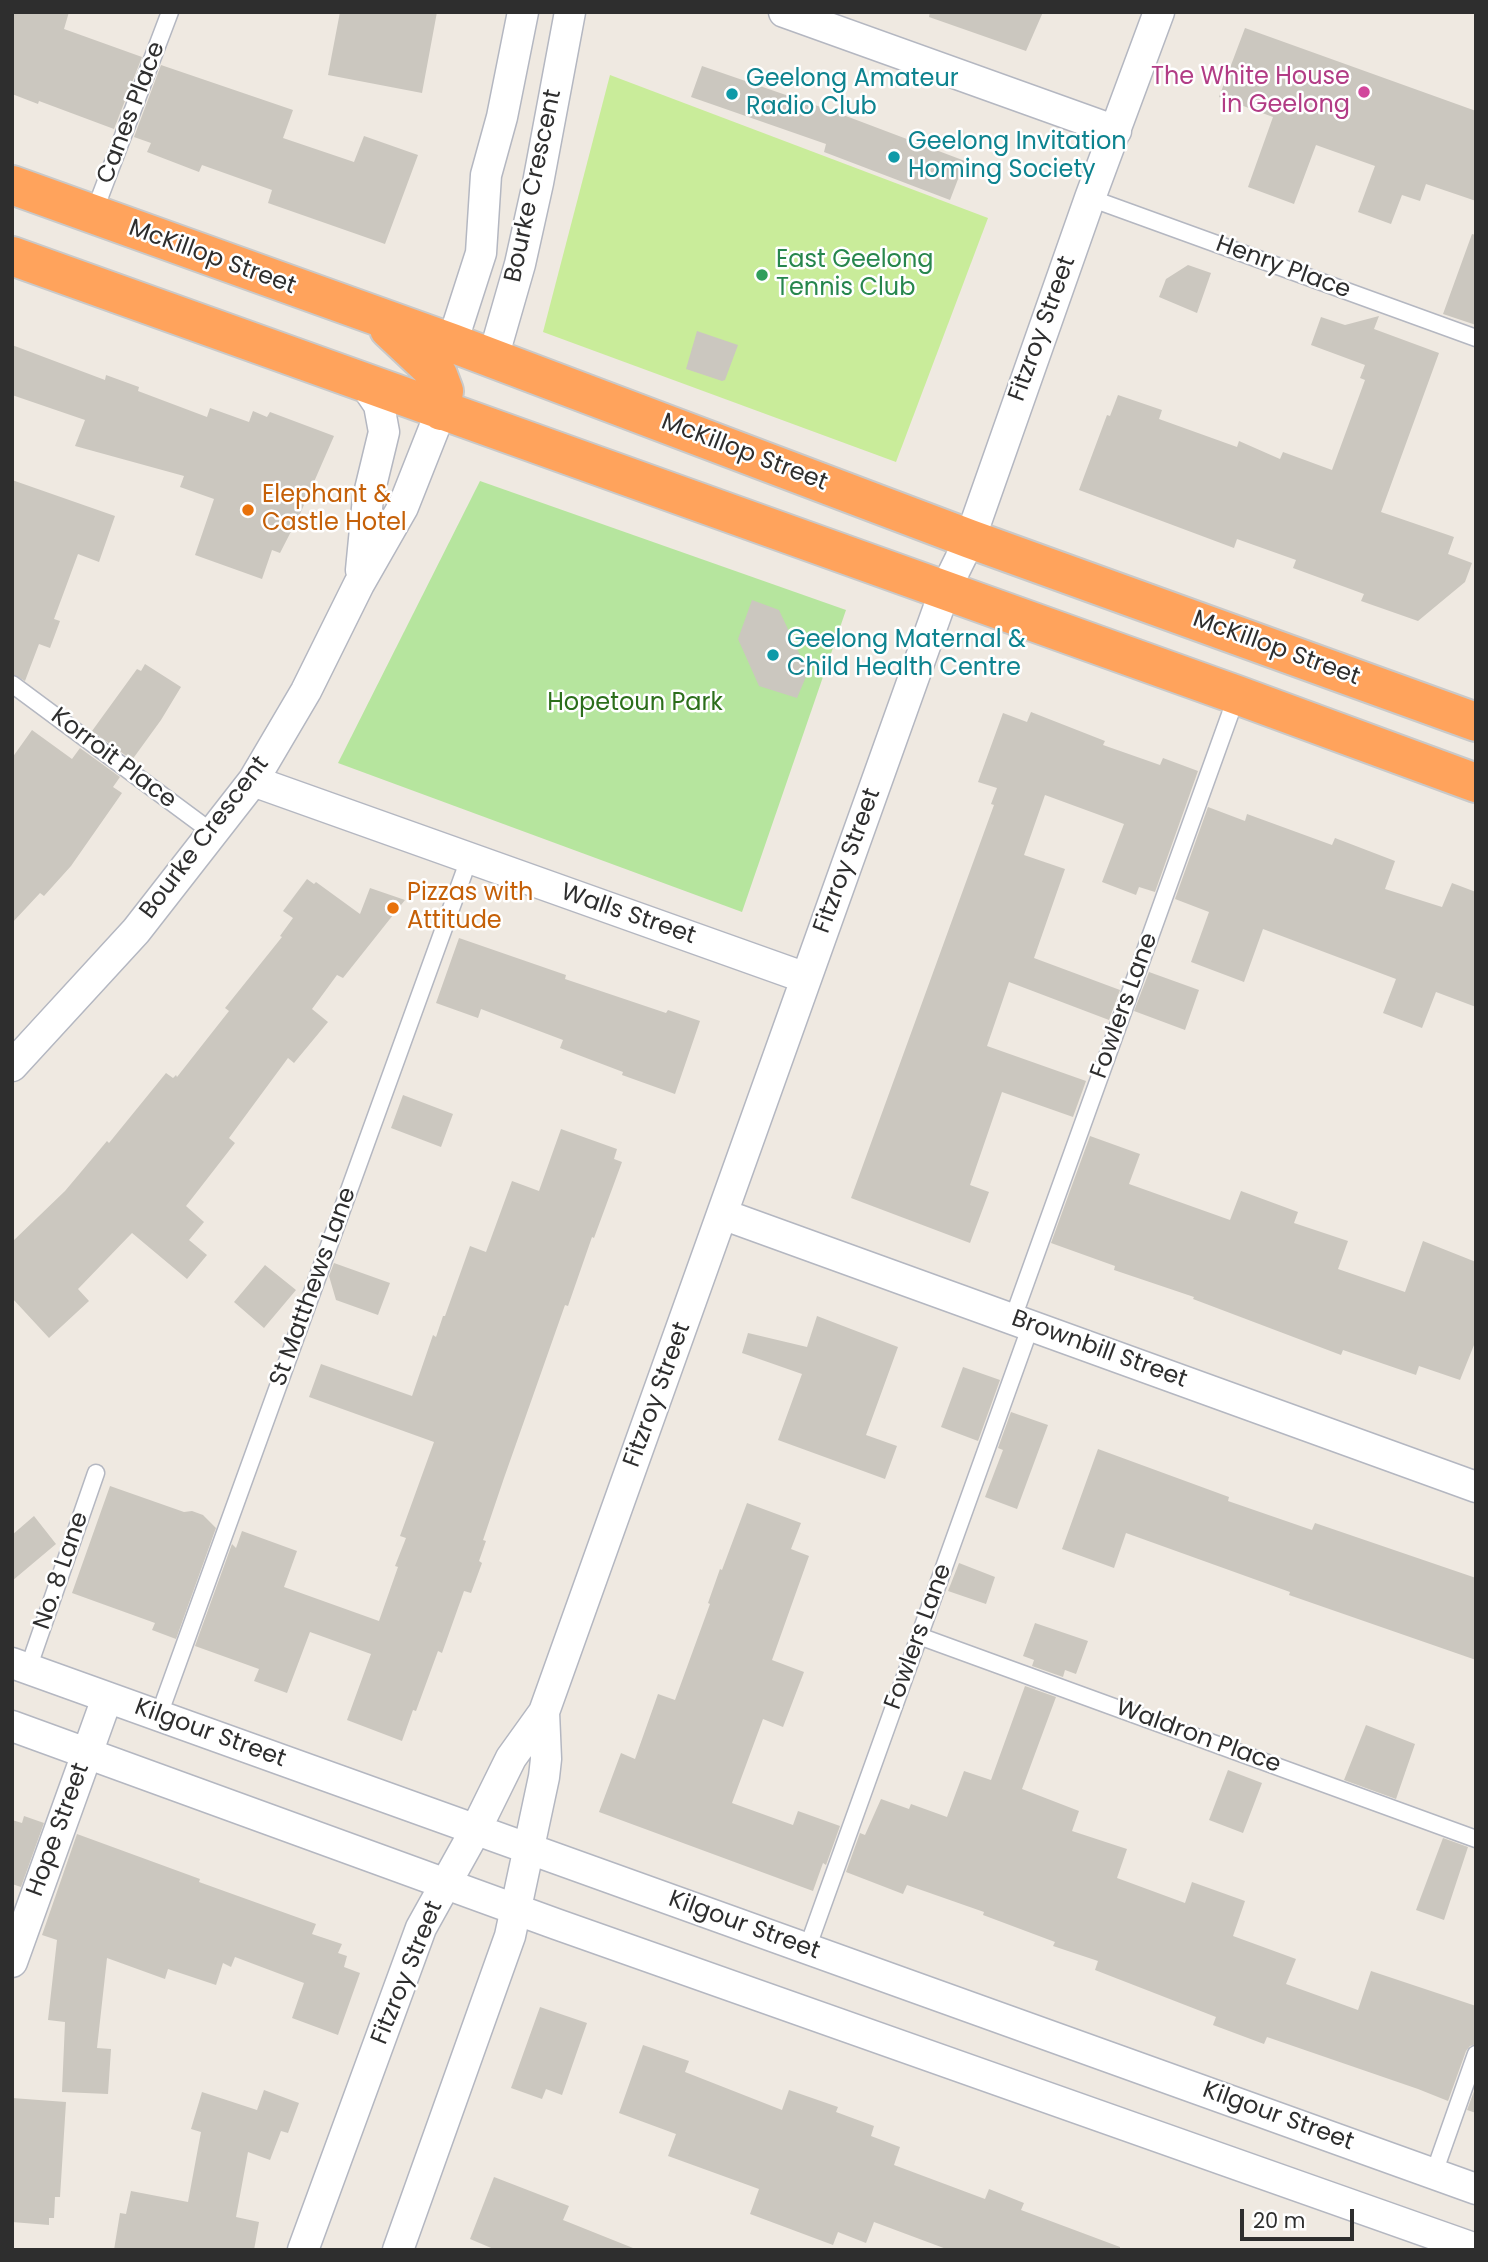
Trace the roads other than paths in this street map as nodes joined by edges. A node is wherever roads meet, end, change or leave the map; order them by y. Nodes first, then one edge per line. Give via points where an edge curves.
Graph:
1 (170, 12) edge
2 (523, 12) edge
3 (570, 12) edge
4 (784, 12) edge
5 (1159, 12) edge
6 (1116, 131) junction
7 (12, 185) edge
8 (1090, 198) junction
9 (93, 215) junction
10 (12, 256) edge
11 (374, 316) junction
12 (1476, 338) edge
13 (452, 343) junction
14 (493, 358) junction
15 (365, 383) junction
16 (441, 411) junction
17 (970, 538) junction
18 (359, 584) junction
19 (945, 590) junction
20 (12, 684) edge
21 (1237, 695) junction
22 (1476, 722) edge
23 (253, 781) junction
24 (1476, 783) edge
25 (213, 833) junction
26 (469, 859) junction
27 (806, 978) junction
28 (12, 1066) edge
29 (722, 1214) junction
30 (1022, 1321) junction
31 (96, 1473) dead end
32 (1476, 1487) edge
33 (919, 1636) junction
34 (20, 1666) edge
35 (107, 1698) junction
36 (544, 1712) junction
37 (159, 1715) junction
38 (12, 1726) edge
39 (87, 1753) junction
40 (475, 1831) junction
41 (1476, 1839) edge
42 (529, 1850) junction
43 (445, 1883) junction
44 (517, 1910) junction
45 (807, 1949) junction
46 (12, 1962) edge
47 (1476, 2054) edge
48 (1434, 2173) junction
49 (1476, 2189) edge
50 (1476, 2249) edge
51 (303, 2250) edge
52 (398, 2250) edge

1 - 9 lane, Canes Place
2 - 13 street, Bourke Crescent via 486,175 481,253
3 - 14 street, Bourke Crescent via 535,197
4 - 6 street
5 - 6 street, Fitzroy Street
6 - 8 street, Fitzroy Street
7 - 9 highway, McKillop Street
8 - 12 lane, Henry Place
8 - 17 street, Fitzroy Street
9 - 11 highway, McKillop Street
10 - 15 highway
11 - 13 highway, McKillop Street
11 - 16 highway via 438,375 444,391
13 - 14 highway, McKillop Street
14 - 17 highway, McKillop Street
15 - 16 highway
15 - 18 street, Bourke Crescent via 379,405 384,432 369,498
16 - 18 street, Bourke Crescent via 403,507
16 - 19 highway
17 - 19 street, Fitzroy Street
17 - 22 highway, McKillop Street
18 - 23 street, Bourke Crescent via 306,691
19 - 21 highway
19 - 27 street, Fitzroy Street
20 - 25 lane, Korroit Place
21 - 24 highway
21 - 30 lane, Fowlers Lane
23 - 25 street, Bourke Crescent
23 - 26 street, Walls Street
25 - 28 street, Bourke Crescent via 136,931
26 - 27 street, Walls Street
26 - 37 lane, St Matthews Lane
27 - 29 street, Fitzroy Street
29 - 30 street, Brownbill Street
29 - 36 street, Fitzroy Street
30 - 32 street, Brownbill Street
30 - 33 lane, Fowlers Lane
31 - 34 lane, No. 8 Lane
33 - 41 lane, Waldron Place
33 - 45 lane, Fowlers Lane
34 - 35 street, Kilgour Street
35 - 37 street, Kilgour Street
35 - 39 street, Hope Street
36 - 40 street, Fitzroy Street via 510,1758
36 - 42 street, Fitzroy Street via 547,1759
37 - 40 street, Kilgour Street
38 - 39 street
39 - 43 street
39 - 46 street, Hope Street
40 - 42 street, Kilgour Street
40 - 43 street, Fitzroy Street
42 - 44 street, Fitzroy Street
42 - 45 street, Kilgour Street
43 - 44 street
43 - 51 street, Fitzroy Street via 421,1928
44 - 50 street
44 - 52 street, Fitzroy Street via 504,1958
45 - 48 street, Kilgour Street
47 - 48 lane
48 - 49 street, Kilgour Street

